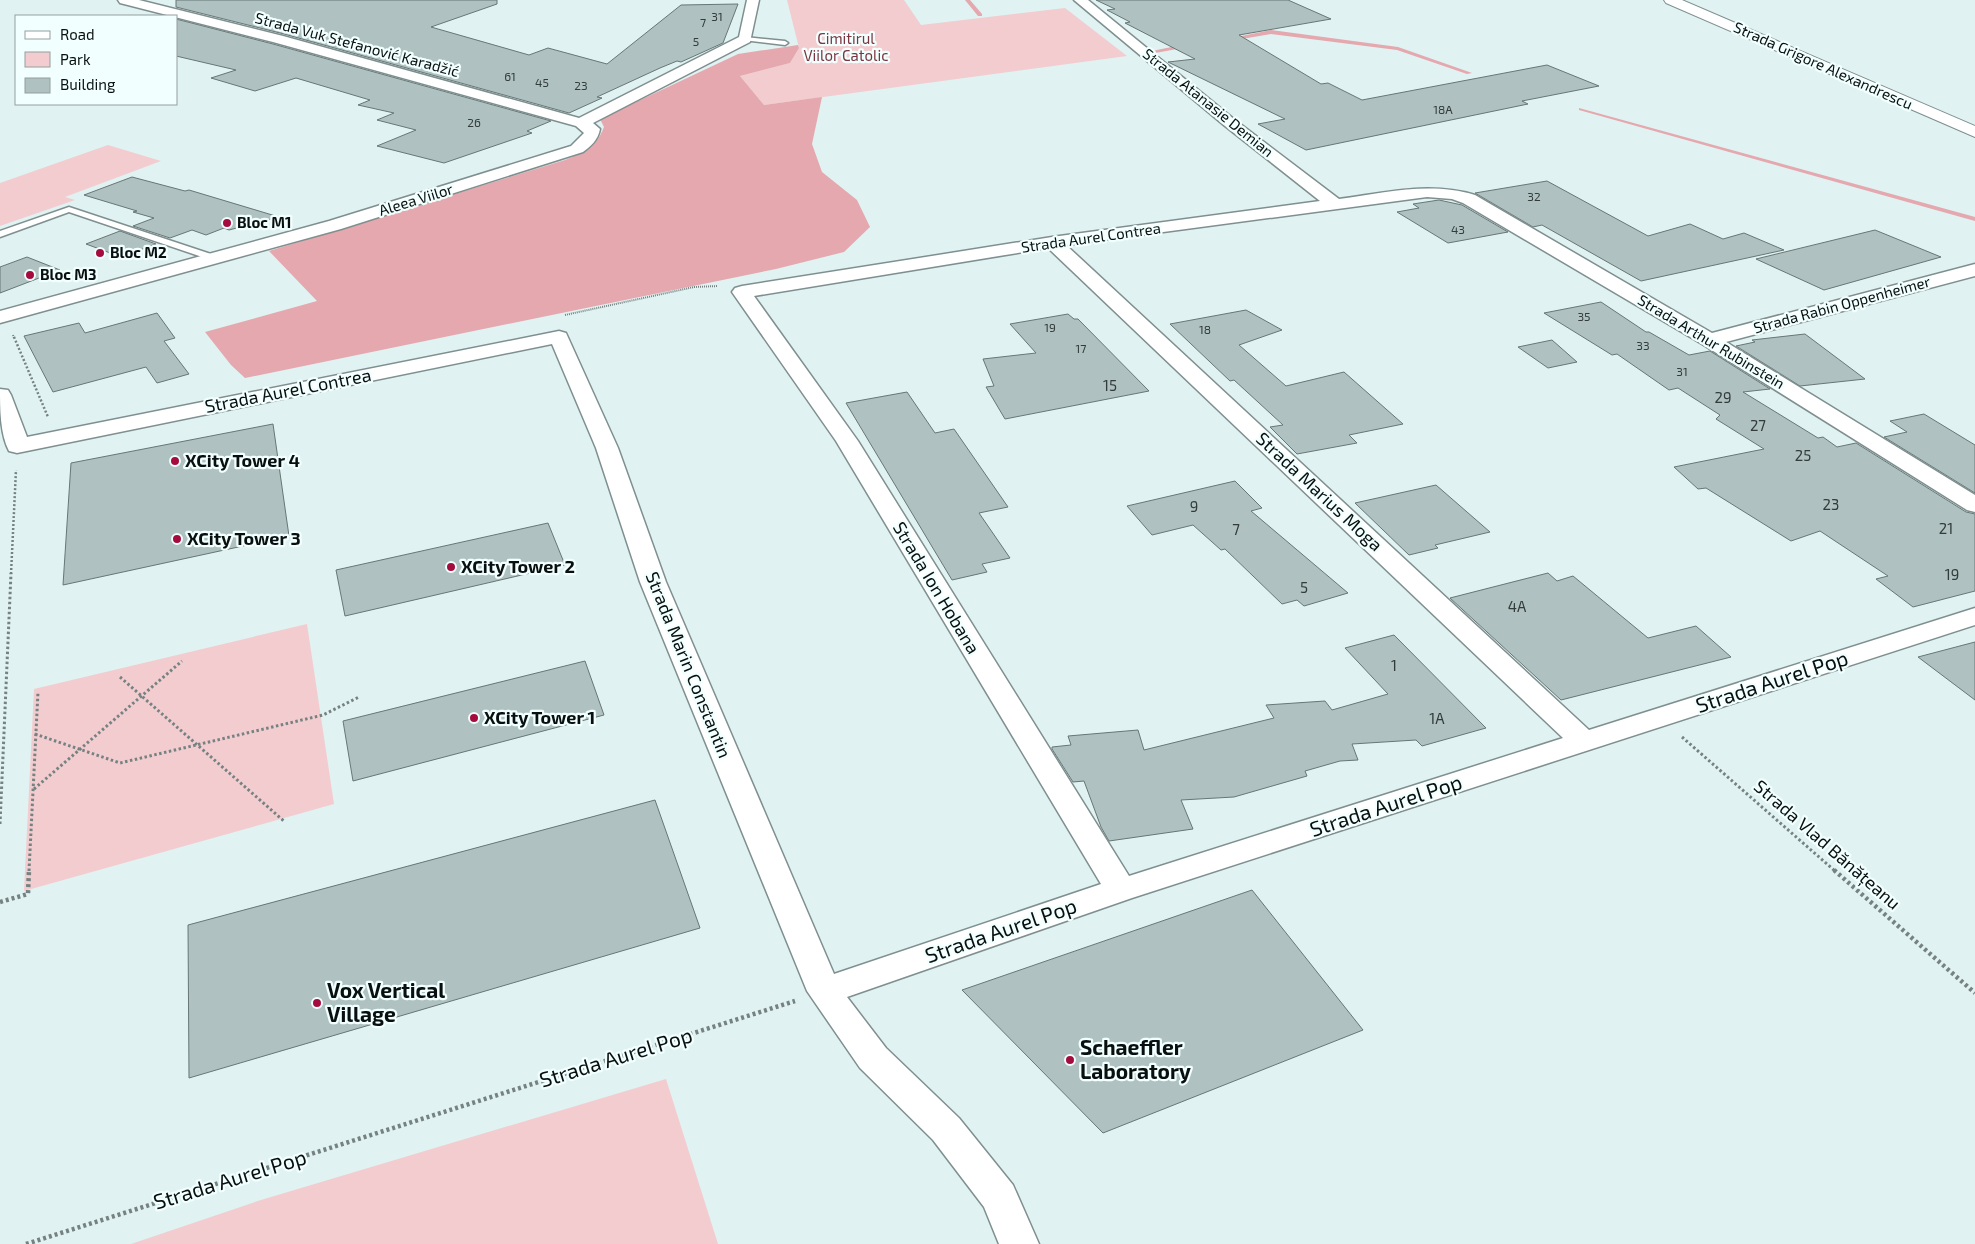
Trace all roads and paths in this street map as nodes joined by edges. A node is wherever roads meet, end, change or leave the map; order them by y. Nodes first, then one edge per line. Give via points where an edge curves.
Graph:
1 (124, 0) edge
2 (754, 0) edge
3 (1080, 0) edge
4 (1671, 0) edge
5 (746, 39) junction
6 (785, 43) dead end
7 (581, 123) junction
8 (1975, 132) edge
9 (1441, 192) joint
10 (1336, 205) junction
11 (0, 234) edge
12 (1052, 242) junction
13 (217, 259) junction
14 (1975, 270) edge
15 (742, 292) joint
16 (2, 317) edge
17 (560, 336) joint
18 (1709, 340) junction
19 (0, 395) edge
20 (50, 419) dead end
21 (17, 446) junction
22 (1975, 505) edge
23 (1975, 616) edge
24 (182, 661) dead end
25 (120, 677) dead end
26 (38, 692) dead end
27 (142, 696) junction
28 (359, 697) dead end
29 (1660, 718) junction
30 (36, 734) junction
31 (1585, 742) junction
32 (197, 745) junction
33 (80, 749) junction
34 (33, 790) junction
35 (285, 822) dead end
36 (0, 824) edge
37 (1120, 890) junction
38 (0, 902) edge
39 (824, 991) junction
40 (1975, 993) edge
41 (26, 1244) edge
42 (1019, 1244) edge

1 - 7 street, Strada Vuk Stefanović Karadžić
2 - 5 street
3 - 10 street, Strada Atanasie Demian
4 - 8 street, Strada Grigore Alexandrescu
5 - 6 lane
5 - 7 street
7 - 13 street, Aleea Viilor via 592,130 591,134 588,141 570,151
9 - 10 street, Strada Aurel Contrea
9 - 18 street, Strada Arthur Rubinstein via 1469,199
10 - 12 street, Strada Aurel Contrea
11 - 13 lane via 69,209
12 - 15 street, Strada Aurel Contrea
12 - 31 street, Strada Marius Moga
13 - 16 street, Aleea Viilor
14 - 18 street, Strada Rabin Oppenheimer
15 - 37 street, Strada Ion Hobana via 846,441
16 - 20 path
17 - 21 street, Strada Aurel Contrea
17 - 39 street, Strada Marin Constantin via 607,448 653,582
18 - 22 street, Strada Arthur Rubinstein
19 - 21 street
21 - 36 path
23 - 29 street, Strada Aurel Pop
24 - 27 path
25 - 27 path
26 - 30 path
27 - 32 path
27 - 33 path
28 - 32 path via 323,714
29 - 31 street, Strada Aurel Pop
29 - 40 path, Strada Vlad Bănățeanu
30 - 33 path
30 - 34 path
31 - 37 street, Strada Aurel Pop
32 - 33 path via 120,763
32 - 35 path
33 - 34 path
34 - 38 path via 28,894
37 - 39 street, Strada Aurel Pop
39 - 41 path, Strada Aurel Pop
39 - 42 street, Strada Marin Constantin via 873,1058 946,1128 999,1197

